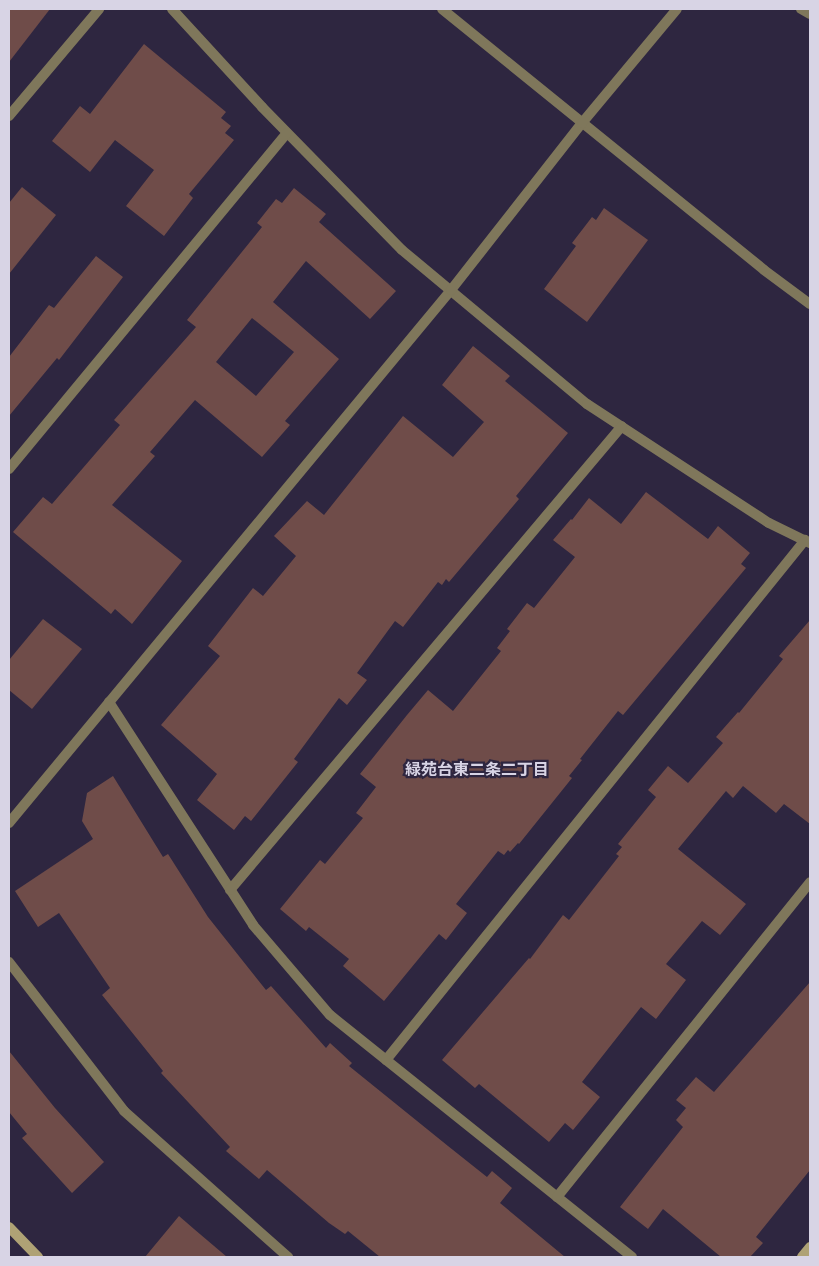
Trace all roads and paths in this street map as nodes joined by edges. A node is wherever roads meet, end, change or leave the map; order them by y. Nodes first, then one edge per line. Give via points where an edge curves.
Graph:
1 (99, 9) edge
2 (172, 9) edge
3 (442, 9) edge
4 (677, 9) edge
5 (801, 9) edge
6 (810, 14) edge
7 (9, 116) edge
8 (582, 124) junction
9 (288, 133) junction
10 (450, 290) junction
11 (810, 304) edge
12 (622, 426) junction
13 (9, 469) edge
14 (808, 541) edge
15 (109, 702) junction
16 (9, 823) edge
17 (810, 882) edge
18 (230, 890) junction
19 (9, 962) edge
20 (386, 1060) junction
21 (557, 1197) junction
22 (9, 1227) edge
23 (810, 1247) edge
24 (38, 1257) edge
25 (288, 1257) edge
26 (632, 1257) edge
27 (802, 1257) edge

1 - 7 street
2 - 9 street
3 - 8 street
4 - 8 street
5 - 6 street
8 - 10 street
8 - 11 street
9 - 10 street via 402,250
9 - 13 street
10 - 12 street via 587,404
10 - 15 street
12 - 14 street via 769,523
12 - 18 street
14 - 20 street
15 - 16 street
15 - 18 street
17 - 21 street
18 - 20 street via 253,925 330,1015
19 - 25 street via 124,1111
20 - 21 street
21 - 26 street
22 - 24 street
23 - 27 street

